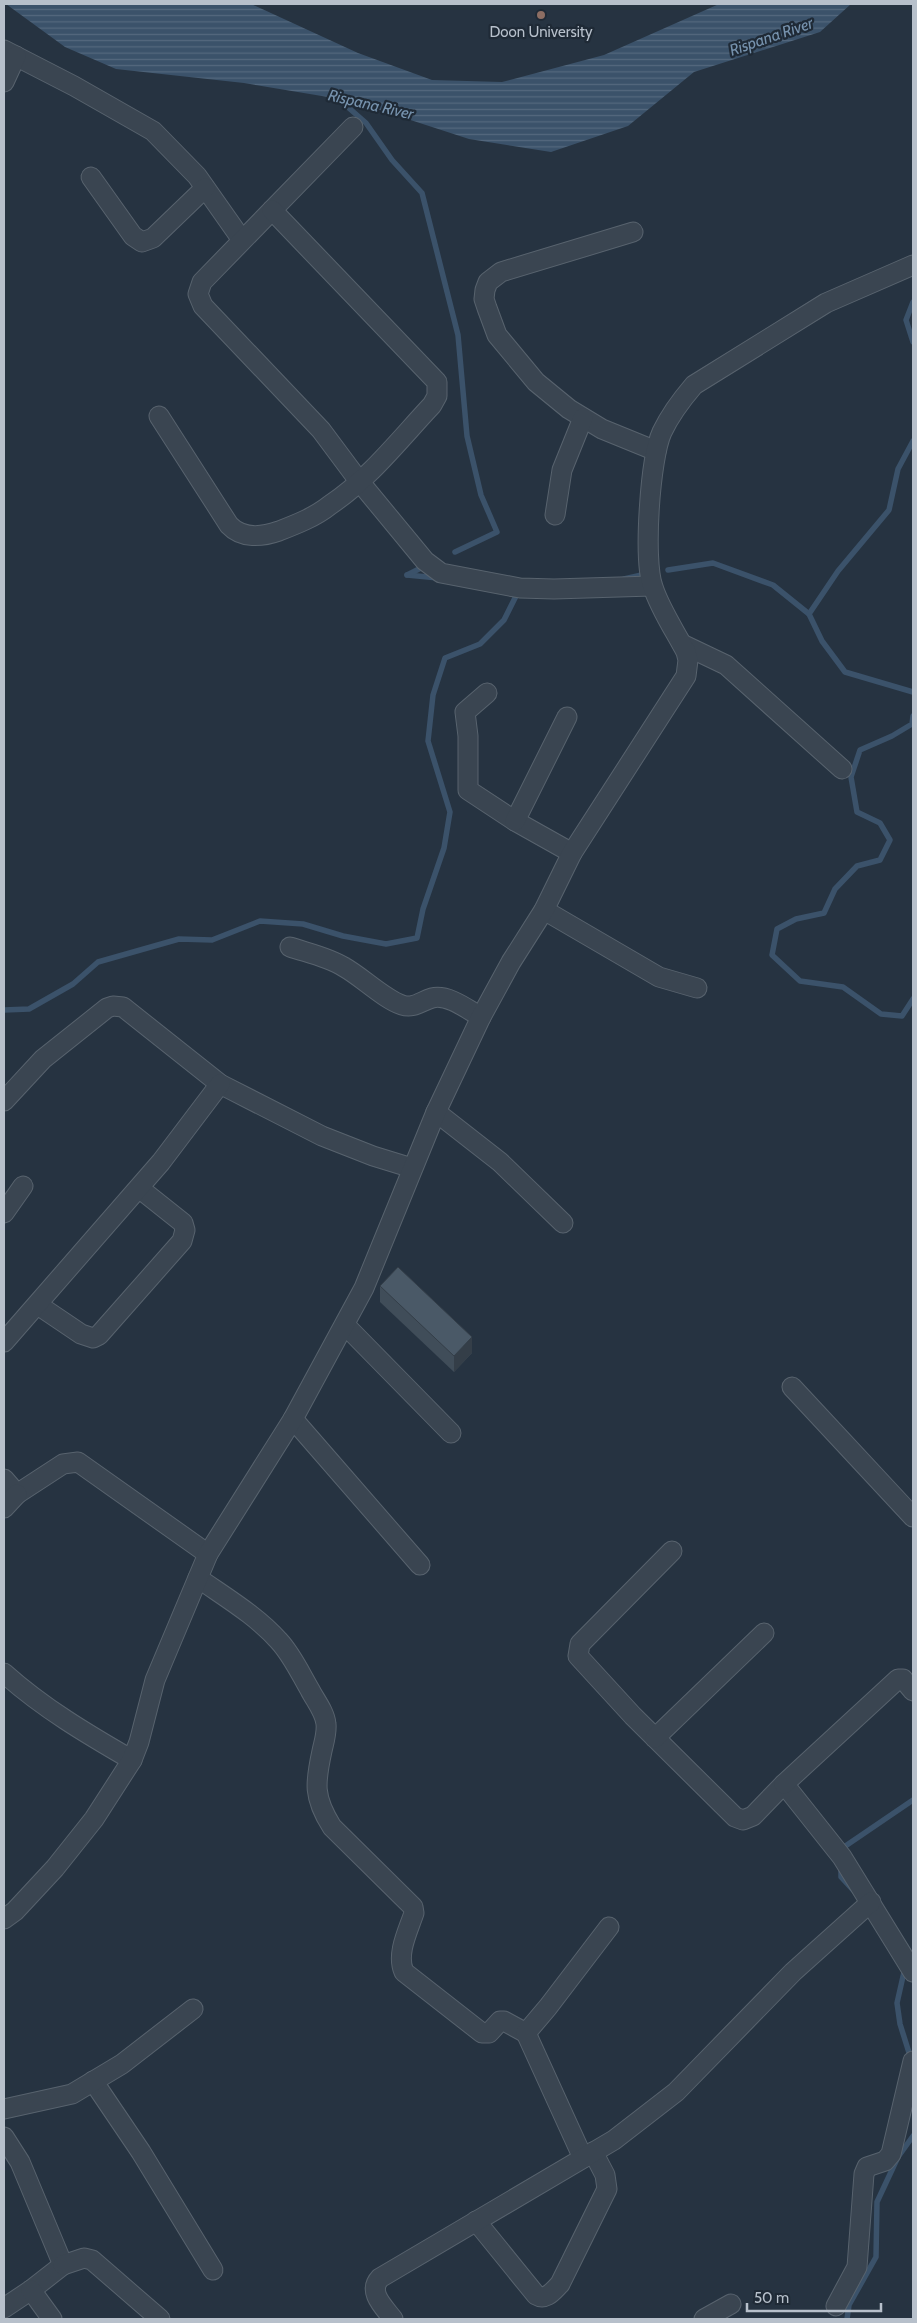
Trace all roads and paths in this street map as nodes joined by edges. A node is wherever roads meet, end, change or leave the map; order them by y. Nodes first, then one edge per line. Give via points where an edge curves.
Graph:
1 (10, 53) edge
2 (4, 82) edge
3 (353, 127) dead end
4 (91, 177) dead end
5 (205, 188) junction
6 (272, 210) junction
7 (633, 232) dead end
8 (242, 240) junction
9 (913, 265) edge
10 (159, 416) dead end
11 (583, 418) junction
12 (656, 451) junction
13 (359, 481) junction
14 (555, 515) dead end
15 (652, 586) junction
16 (682, 644) junction
17 (487, 693) dead end
18 (567, 717) dead end
19 (842, 769) dead end
20 (515, 821) junction
21 (572, 853) junction
22 (544, 910) junction
23 (290, 947) dead end
24 (697, 988) dead end
25 (481, 1017) junction
26 (220, 1084) junction
27 (4, 1101) edge
28 (436, 1112) junction
29 (412, 1168) junction
30 (23, 1186) dead end
31 (139, 1188) junction
32 (4, 1213) edge
33 (563, 1223) dead end
34 (38, 1305) junction
35 (345, 1325) junction
36 (7, 1331) edge
37 (792, 1387) dead end
38 (293, 1419) junction
39 (451, 1433) dead end
40 (4, 1479) edge
41 (17, 1494) junction
42 (4, 1508) edge
43 (913, 1517) edge
44 (672, 1551) dead end
45 (208, 1554) junction
46 (420, 1565) dead end
47 (198, 1578) junction
48 (764, 1633) dead end
49 (4, 1673) edge
50 (913, 1691) edge
51 (655, 1738) junction
52 (132, 1760) junction
53 (784, 1784) junction
54 (869, 1903) junction
55 (4, 1919) edge
56 (609, 1927) dead end
57 (913, 1972) edge
58 (193, 2009) dead end
59 (526, 2033) junction
60 (912, 2068) edge
61 (94, 2082) junction
62 (4, 2109) edge
63 (4, 2137) edge
64 (588, 2155) junction
65 (476, 2221) junction
66 (63, 2265) junction
67 (213, 2270) dead end
68 (31, 2290) junction
69 (731, 2304) dead end
70 (836, 2306) dead end
71 (4, 2308) edge
72 (52, 2319) edge
73 (160, 2319) edge
74 (393, 2319) edge
75 (704, 2319) edge

1 - 2 street
1 - 5 street via 153,130
3 - 6 street
4 - 5 street via 133,236 142,242 153,238
5 - 8 street
6 - 8 street
6 - 13 street via 438,382 437,396 432,405
7 - 11 street via 501,272 488,282 485,290 484,299 497,335 536,382
8 - 13 street via 202,282 199,300 321,430
9 - 12 street via 826,303 694,385 661,433
10 - 13 street via 229,525 238,533 268,535 301,522 331,505
11 - 12 street
11 - 14 street via 562,470
12 - 15 street via 648,519
13 - 15 street via 425,561 441,573 520,588
15 - 16 street
16 - 19 street via 726,665
16 - 21 street via 688,660 686,676
17 - 20 street via 465,712 467,787
18 - 20 street
20 - 21 street
21 - 22 street
22 - 24 street via 659,976
22 - 25 street
23 - 25 street via 344,967 401,1005 412,1006 440,998 453,1001
25 - 28 street
26 - 27 street via 123,1007 113,1006 43,1059
26 - 29 street via 322,1136
26 - 31 street
28 - 29 street
28 - 33 street via 500,1162
29 - 35 street via 364,1288
30 - 32 street
31 - 34 street
31 - 34 street via 183,1223 186,1230 182,1241 93,1338 81,1334
34 - 36 street
35 - 38 street
35 - 39 street
37 - 43 street
38 - 45 street
38 - 46 street
40 - 41 street
41 - 42 street
41 - 45 street via 62,1464 78,1462
44 - 51 street via 580,1644 577,1652
45 - 47 street
47 - 52 street via 155,1680
47 - 59 street via 280,1642 322,1713 326,1736 316,1790 332,1827 413,1907 401,1956 404,1972 482,2033 488,2033 504,2021
48 - 51 street
49 - 52 street via 31,1698
50 - 53 street via 903,1679 898,1679
51 - 53 street via 738,1819 753,1816
52 - 55 street via 94,1819 55,1868 16,1911
53 - 54 street via 840,1853
54 - 57 street
54 - 64 street via 793,1972 676,2092 614,2140
56 - 59 street
58 - 61 street
59 - 64 street
60 - 70 street via 891,2154 885,2161 867,2167 864,2174 857,2267
61 - 62 street via 72,2094
61 - 67 street
63 - 66 street via 20,2162
64 - 65 street
64 - 65 street via 605,2175 607,2189 560,2284 549,2295 542,2297 536,2294
65 - 74 street via 377,2281 375,2294
66 - 68 street
66 - 73 street via 84,2258 92,2260
68 - 71 street
68 - 72 street
69 - 75 street

